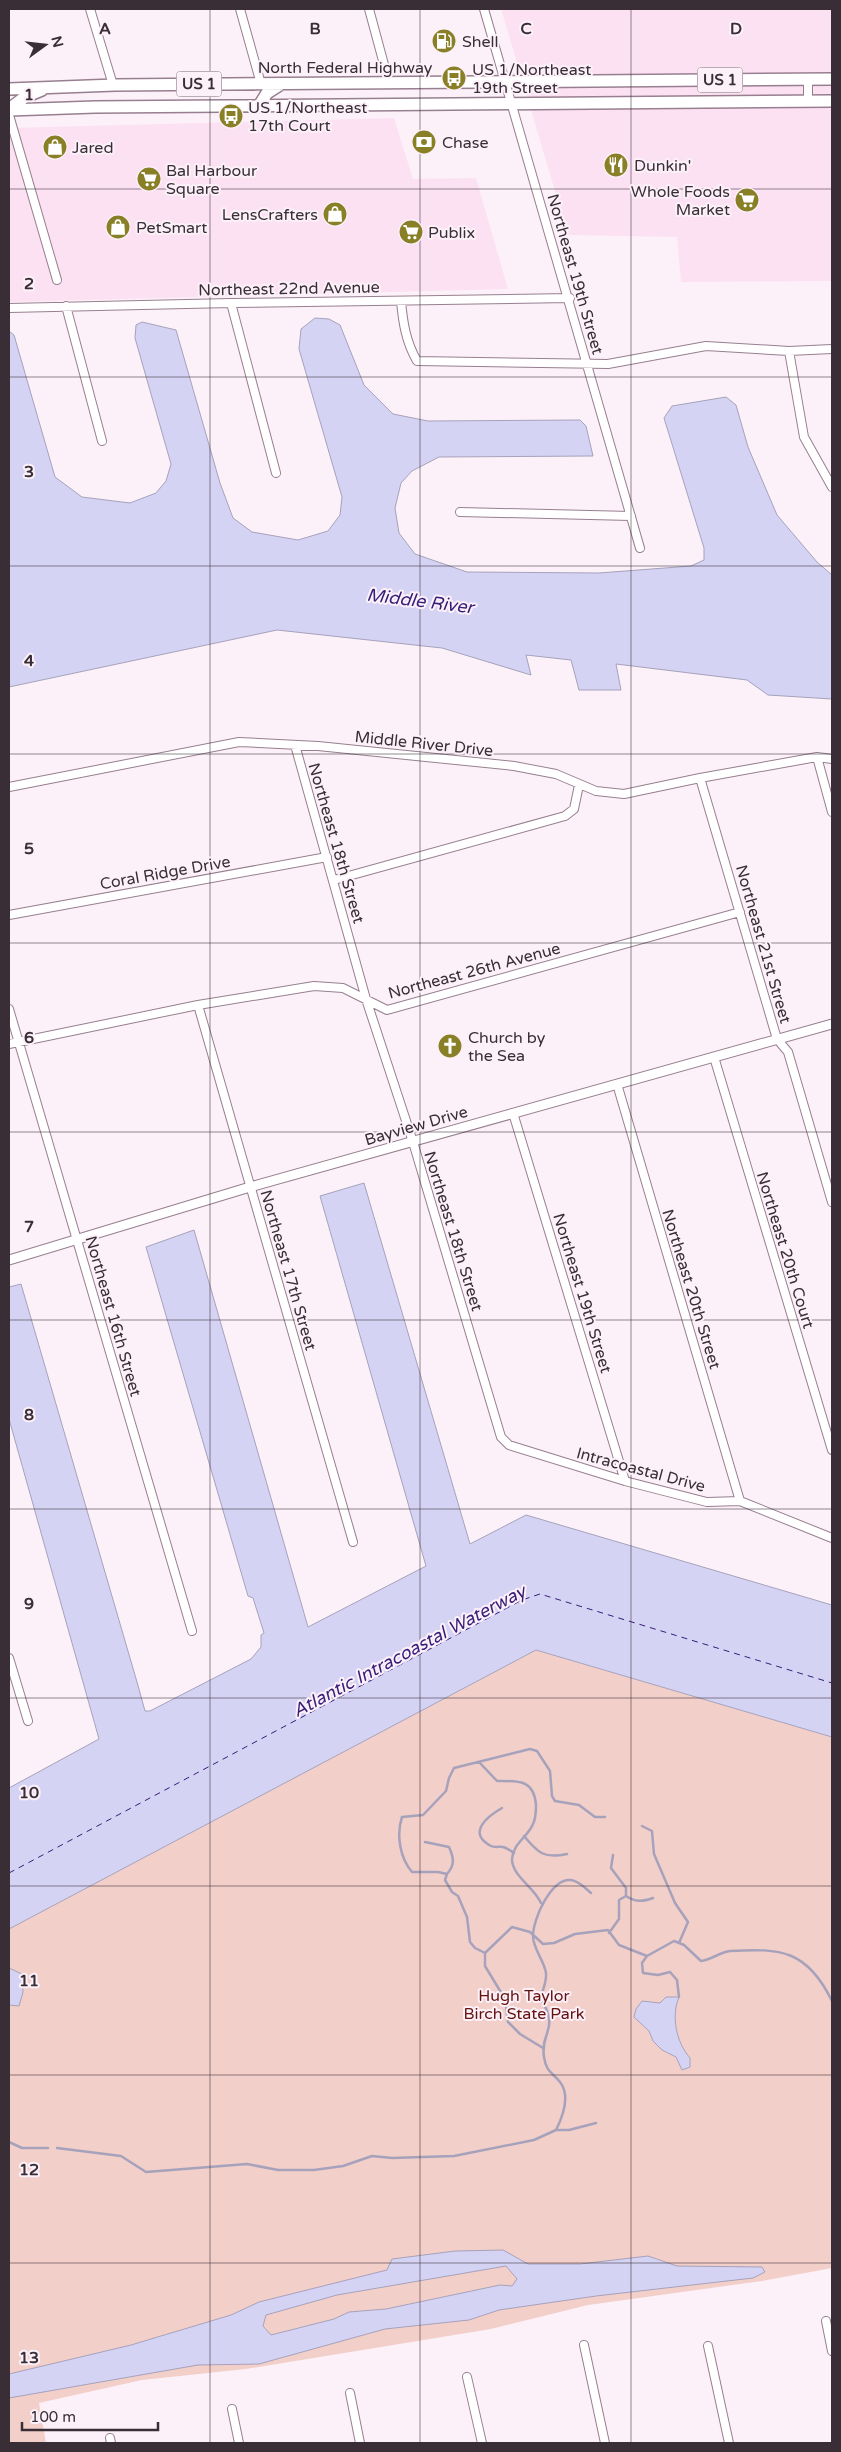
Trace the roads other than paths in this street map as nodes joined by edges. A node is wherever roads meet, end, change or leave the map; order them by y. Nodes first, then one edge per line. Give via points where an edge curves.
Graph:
1 (90, 9) edge
2 (240, 9) edge
3 (368, 9) edge
4 (484, 9) edge
5 (808, 79) junction
6 (832, 79) edge
7 (505, 82) junction
8 (390, 83) junction
9 (261, 84) junction
10 (283, 84) junction
11 (113, 85) junction
12 (50, 87) junction
13 (9, 89) edge
14 (808, 101) junction
15 (832, 101) edge
16 (511, 104) junction
17 (260, 106) junction
18 (9, 110) edge
19 (9, 115) edge
20 (57, 280) dead end
21 (570, 298) junction
22 (401, 301) junction
23 (231, 303) junction
24 (66, 306) junction
25 (9, 308) edge
26 (832, 349) edge
27 (789, 351) junction
28 (588, 363) junction
29 (102, 441) dead end
30 (276, 473) dead end
31 (832, 488) edge
32 (460, 512) dead end
33 (631, 516) junction
34 (640, 548) dead end
35 (295, 746) junction
36 (817, 757) junction
37 (832, 759) edge
38 (700, 778) junction
39 (579, 786) junction
40 (9, 787) edge
41 (832, 812) edge
42 (327, 857) junction
43 (334, 880) junction
44 (740, 912) junction
45 (9, 915) edge
46 (366, 999) junction
47 (198, 1006) junction
48 (9, 1009) edge
49 (832, 1024) edge
50 (777, 1039) junction
51 (19, 1043) junction
52 (9, 1044) edge
53 (714, 1057) junction
54 (617, 1084) junction
55 (513, 1113) junction
56 (413, 1142) junction
57 (250, 1187) junction
58 (832, 1202) edge
59 (78, 1239) junction
60 (9, 1260) edge
61 (501, 1437) joint
62 (832, 1450) edge
63 (626, 1481) junction
64 (740, 1501) junction
65 (832, 1538) edge
66 (353, 1542) dead end
67 (192, 1631) dead end
68 (9, 1658) edge
69 (28, 1721) dead end
70 (826, 2321) dead end
71 (584, 2345) dead end
72 (708, 2346) dead end
73 (832, 2351) edge
74 (467, 2377) dead end
75 (350, 2393) dead end
76 (232, 2409) dead end
77 (239, 2443) edge
78 (360, 2443) edge
79 (482, 2443) edge
80 (605, 2443) edge
81 (729, 2443) edge

1 - 11 street
2 - 9 street
3 - 8 street
4 - 7 street, Northeast 19th Street
5 - 6 main road, North Federal Highway / US 1
5 - 7 main road, North Federal Highway / US 1
5 - 14 street
7 - 8 main road, North Federal Highway / US 1
7 - 16 street, Northeast 19th Street
8 - 10 main road, North Federal Highway / US 1
9 - 10 main road, North Federal Highway / US 1
9 - 11 main road, North Federal Highway / US 1
10 - 17 main road via 267,93
11 - 12 main road, North Federal Highway / US 1
12 - 13 main road, North Federal Highway / US 1
12 - 18 main road via 25,97
14 - 15 main road, US 1
14 - 16 main road, US 1
16 - 17 main road, US 1
16 - 21 street, Northeast 19th Street
17 - 18 main road, US 1
19 - 20 street
21 - 22 street, Northeast 22nd Avenue
21 - 28 street, Northeast 19th Street
22 - 23 street, Northeast 22nd Avenue
22 - 28 street via 404,330 417,361
23 - 24 street, Northeast 22nd Avenue
23 - 30 street
24 - 25 street, Northeast 22nd Avenue
24 - 29 street
26 - 27 street
27 - 28 street via 706,346 608,364
27 - 31 street via 804,438
28 - 33 street, Northeast 19th Street
32 - 33 street
33 - 34 street, Northeast 19th Street
35 - 39 street, Middle River Drive via 514,766 556,774
35 - 40 street, Middle River Drive via 239,742
35 - 42 street, Northeast 18th Street
36 - 37 street, Middle River Drive
36 - 38 street, Middle River Drive
36 - 41 street
38 - 39 street, Middle River Drive via 624,794
38 - 44 street, Northeast 21st Street
39 - 43 street via 574,809 565,816
42 - 43 street, Northeast 18th Street
42 - 45 street, Coral Ridge Drive
43 - 46 street, Northeast 18th Street
44 - 46 street, Northeast 26th Avenue via 387,1010
44 - 50 street, Northeast 21st Street
46 - 47 street, Northeast 26th Avenue via 343,988 314,986
46 - 56 street, Northeast 18th Street
47 - 51 street, Northeast 26th Avenue
47 - 57 street, Northeast 17th Street
48 - 51 street, Northeast 16th Street
49 - 50 street, Bayview Drive
50 - 53 street, Bayview Drive
50 - 58 street, Northeast 21st Street via 788,1052
51 - 52 street, Northeast 26th Avenue
51 - 59 street, Northeast 16th Street
53 - 54 street, Bayview Drive
53 - 62 street, Northeast 20th Court
54 - 55 street, Bayview Drive
54 - 64 street, Northeast 20th Street
55 - 56 street, Bayview Drive
55 - 63 street, Northeast 19th Street
56 - 57 street, Bayview Drive
56 - 61 street, Northeast 18th Street
57 - 59 street, Bayview Drive
57 - 66 street, Northeast 17th Street
59 - 60 street, Bayview Drive
59 - 67 street, Northeast 16th Street
61 - 63 street, Intracoastal Drive via 509,1446
63 - 64 street, Intracoastal Drive via 707,1502
64 - 65 street, Intracoastal Drive
68 - 69 street
70 - 73 street
71 - 80 street
72 - 81 street
74 - 79 street
75 - 78 street
76 - 77 street

